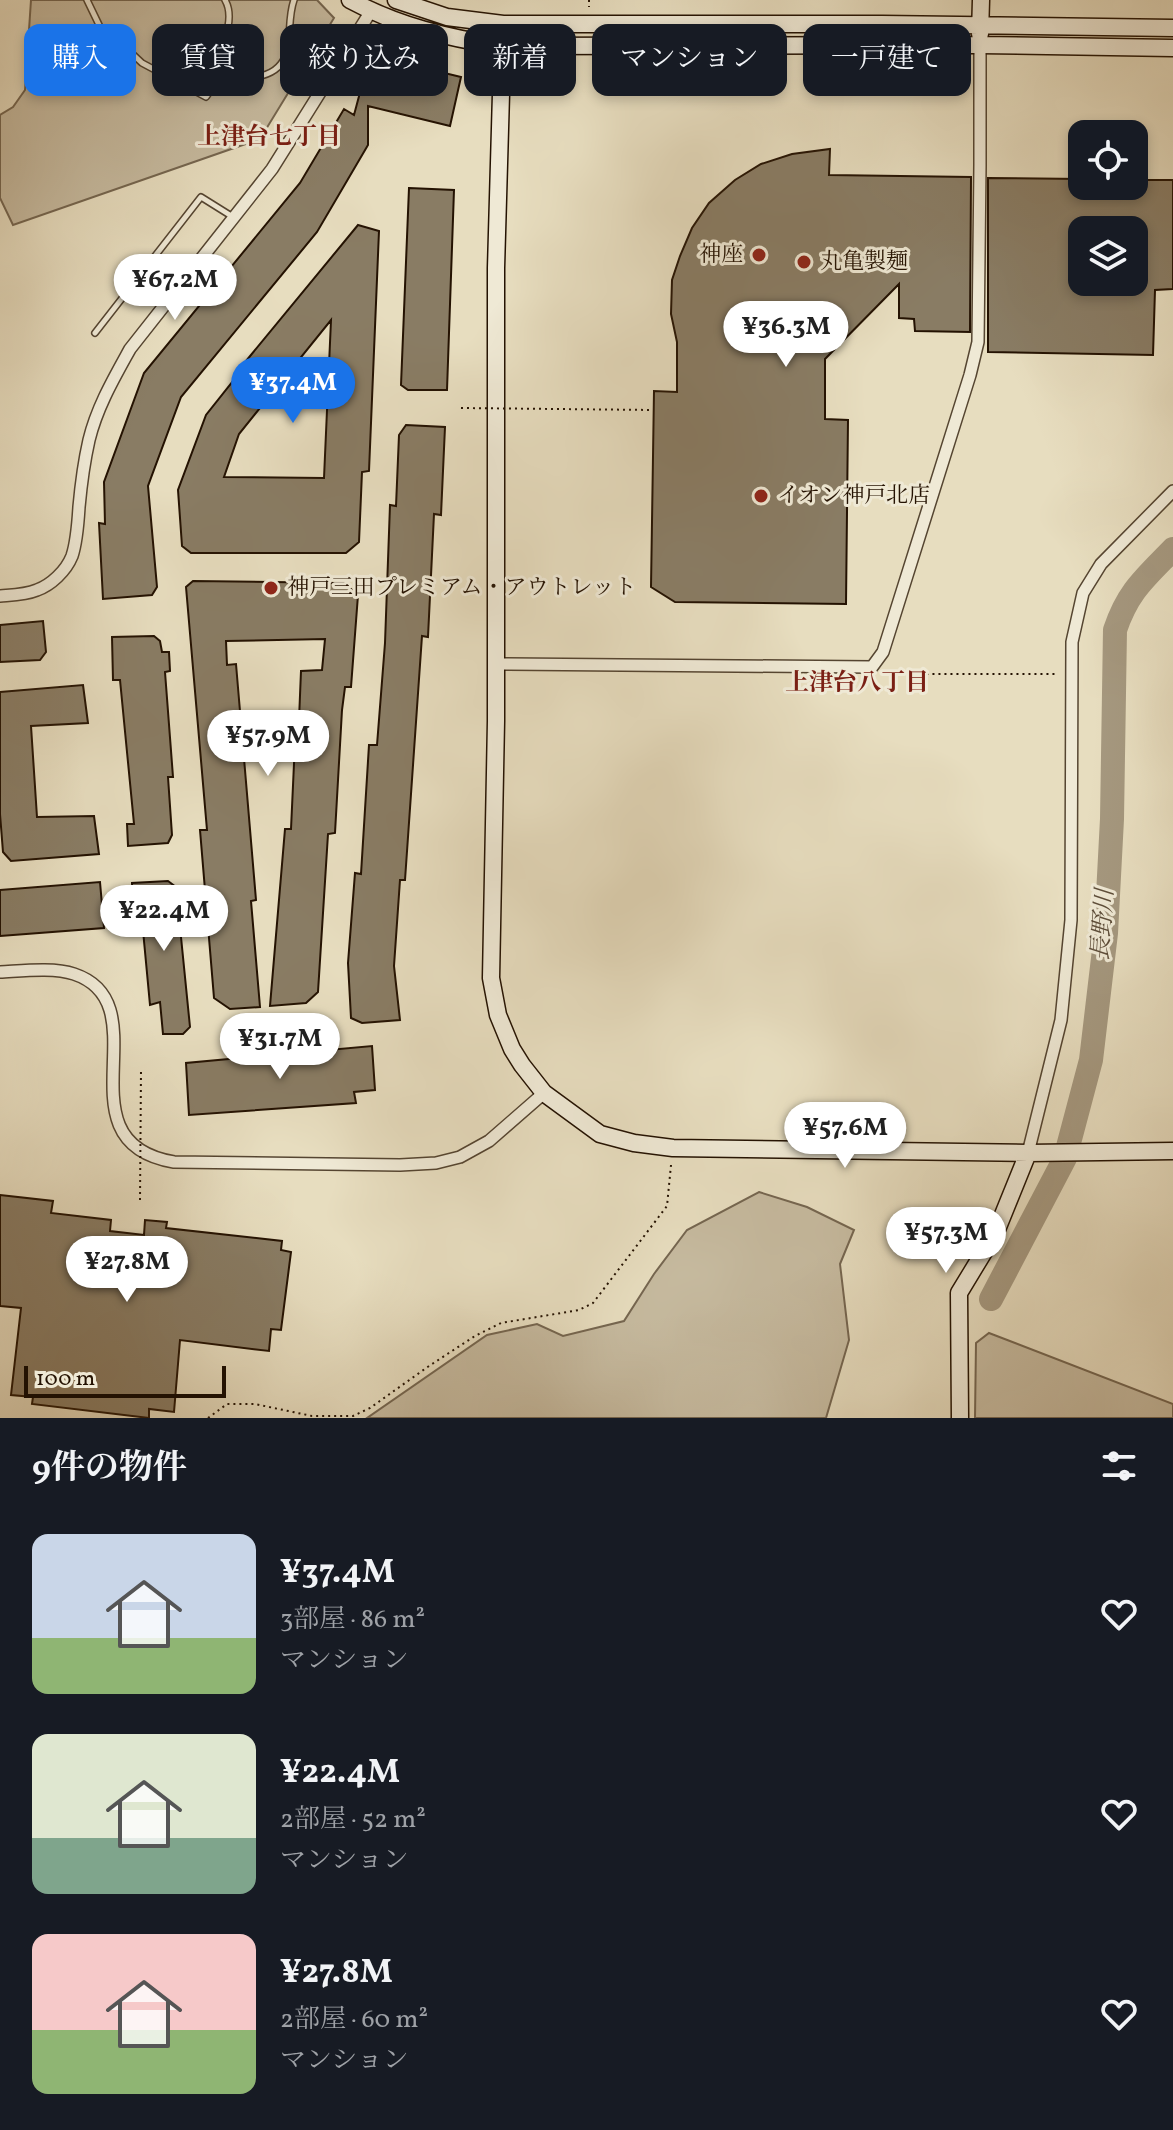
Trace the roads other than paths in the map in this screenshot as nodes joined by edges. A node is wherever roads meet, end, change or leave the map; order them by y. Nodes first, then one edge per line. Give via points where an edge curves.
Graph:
1 (87, 0) edge
2 (225, 0) edge
3 (294, 0) edge
4 (350, 0) edge
5 (396, 0) edge
6 (981, 0) edge
7 (371, 11) junction
8 (228, 24) edge
9 (503, 24) edge
10 (576, 24) edge
11 (981, 26) junction
12 (1173, 28) edge
13 (464, 39) edge
14 (980, 45) junction
15 (576, 46) edge
16 (1173, 48) edge
17 (152, 68) edge
18 (264, 75) edge
19 (500, 96) edge
20 (234, 217) junction
21 (95, 333) dead end
22 (1173, 491) edge
23 (0, 596) edge
24 (496, 664) junction
25 (0, 972) edge
26 (544, 1093) junction
27 (1173, 1151) edge
28 (1028, 1153) junction
29 (960, 1418) edge

1 - 17 lane via 101,29
2 - 8 lane
3 - 18 lane via 287,54
4 - 7 street
5 - 9 street via 447,17
6 - 11 street
7 - 13 street
7 - 20 street via 272,169
10 - 11 street
11 - 12 street
11 - 14 street
14 - 15 street
14 - 16 street
14 - 24 street via 978,342 883,652 872,667
19 - 24 street
20 - 21 lane via 201,197
20 - 23 street via 130,349 107,391 90,437 71,559 38,590
22 - 28 street via 1101,564 1083,593 1072,642 1071,920 1061,1020
24 - 26 street via 491,978 509,1041
25 - 26 street via 73,973 97,988 111,1014 117,1123 129,1143 158,1160 436,1163 489,1141
26 - 28 street via 600,1134 673,1148
27 - 28 street
28 - 29 street via 996,1232 959,1293

